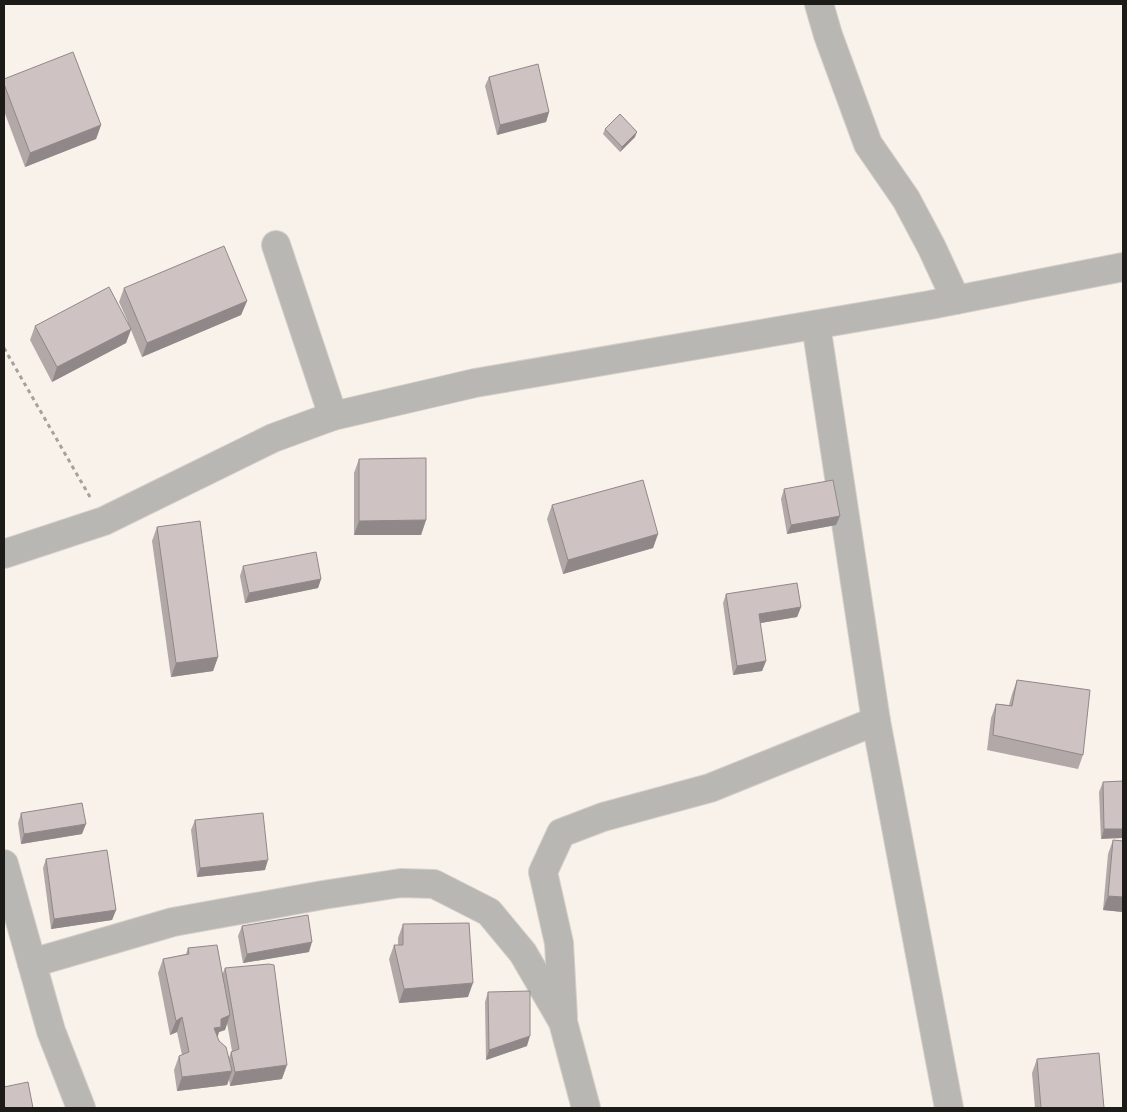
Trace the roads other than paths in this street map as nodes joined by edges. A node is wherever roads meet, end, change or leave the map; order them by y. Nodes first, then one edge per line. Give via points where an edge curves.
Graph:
1 (819, 4) edge
2 (276, 245) dead end
3 (1123, 267) edge
4 (956, 300) junction
5 (816, 325) junction
6 (333, 416) junction
7 (4, 554) edge
8 (876, 721) junction
9 (4, 864) edge
10 (32, 963) junction
11 (563, 1022) junction
12 (81, 1108) edge
13 (586, 1108) edge
14 (949, 1108) edge

1 - 4 street via 868,144 906,199
2 - 6 street
3 - 4 street
4 - 5 street
5 - 6 street via 475,383
5 - 8 street
6 - 7 street via 273,438 104,521
8 - 11 street via 710,788 603,817 561,833 544,872 559,942
8 - 14 street
9 - 10 street
10 - 11 street via 173,922 401,883 434,884 489,912 523,953
10 - 12 street via 51,1032
11 - 13 street

